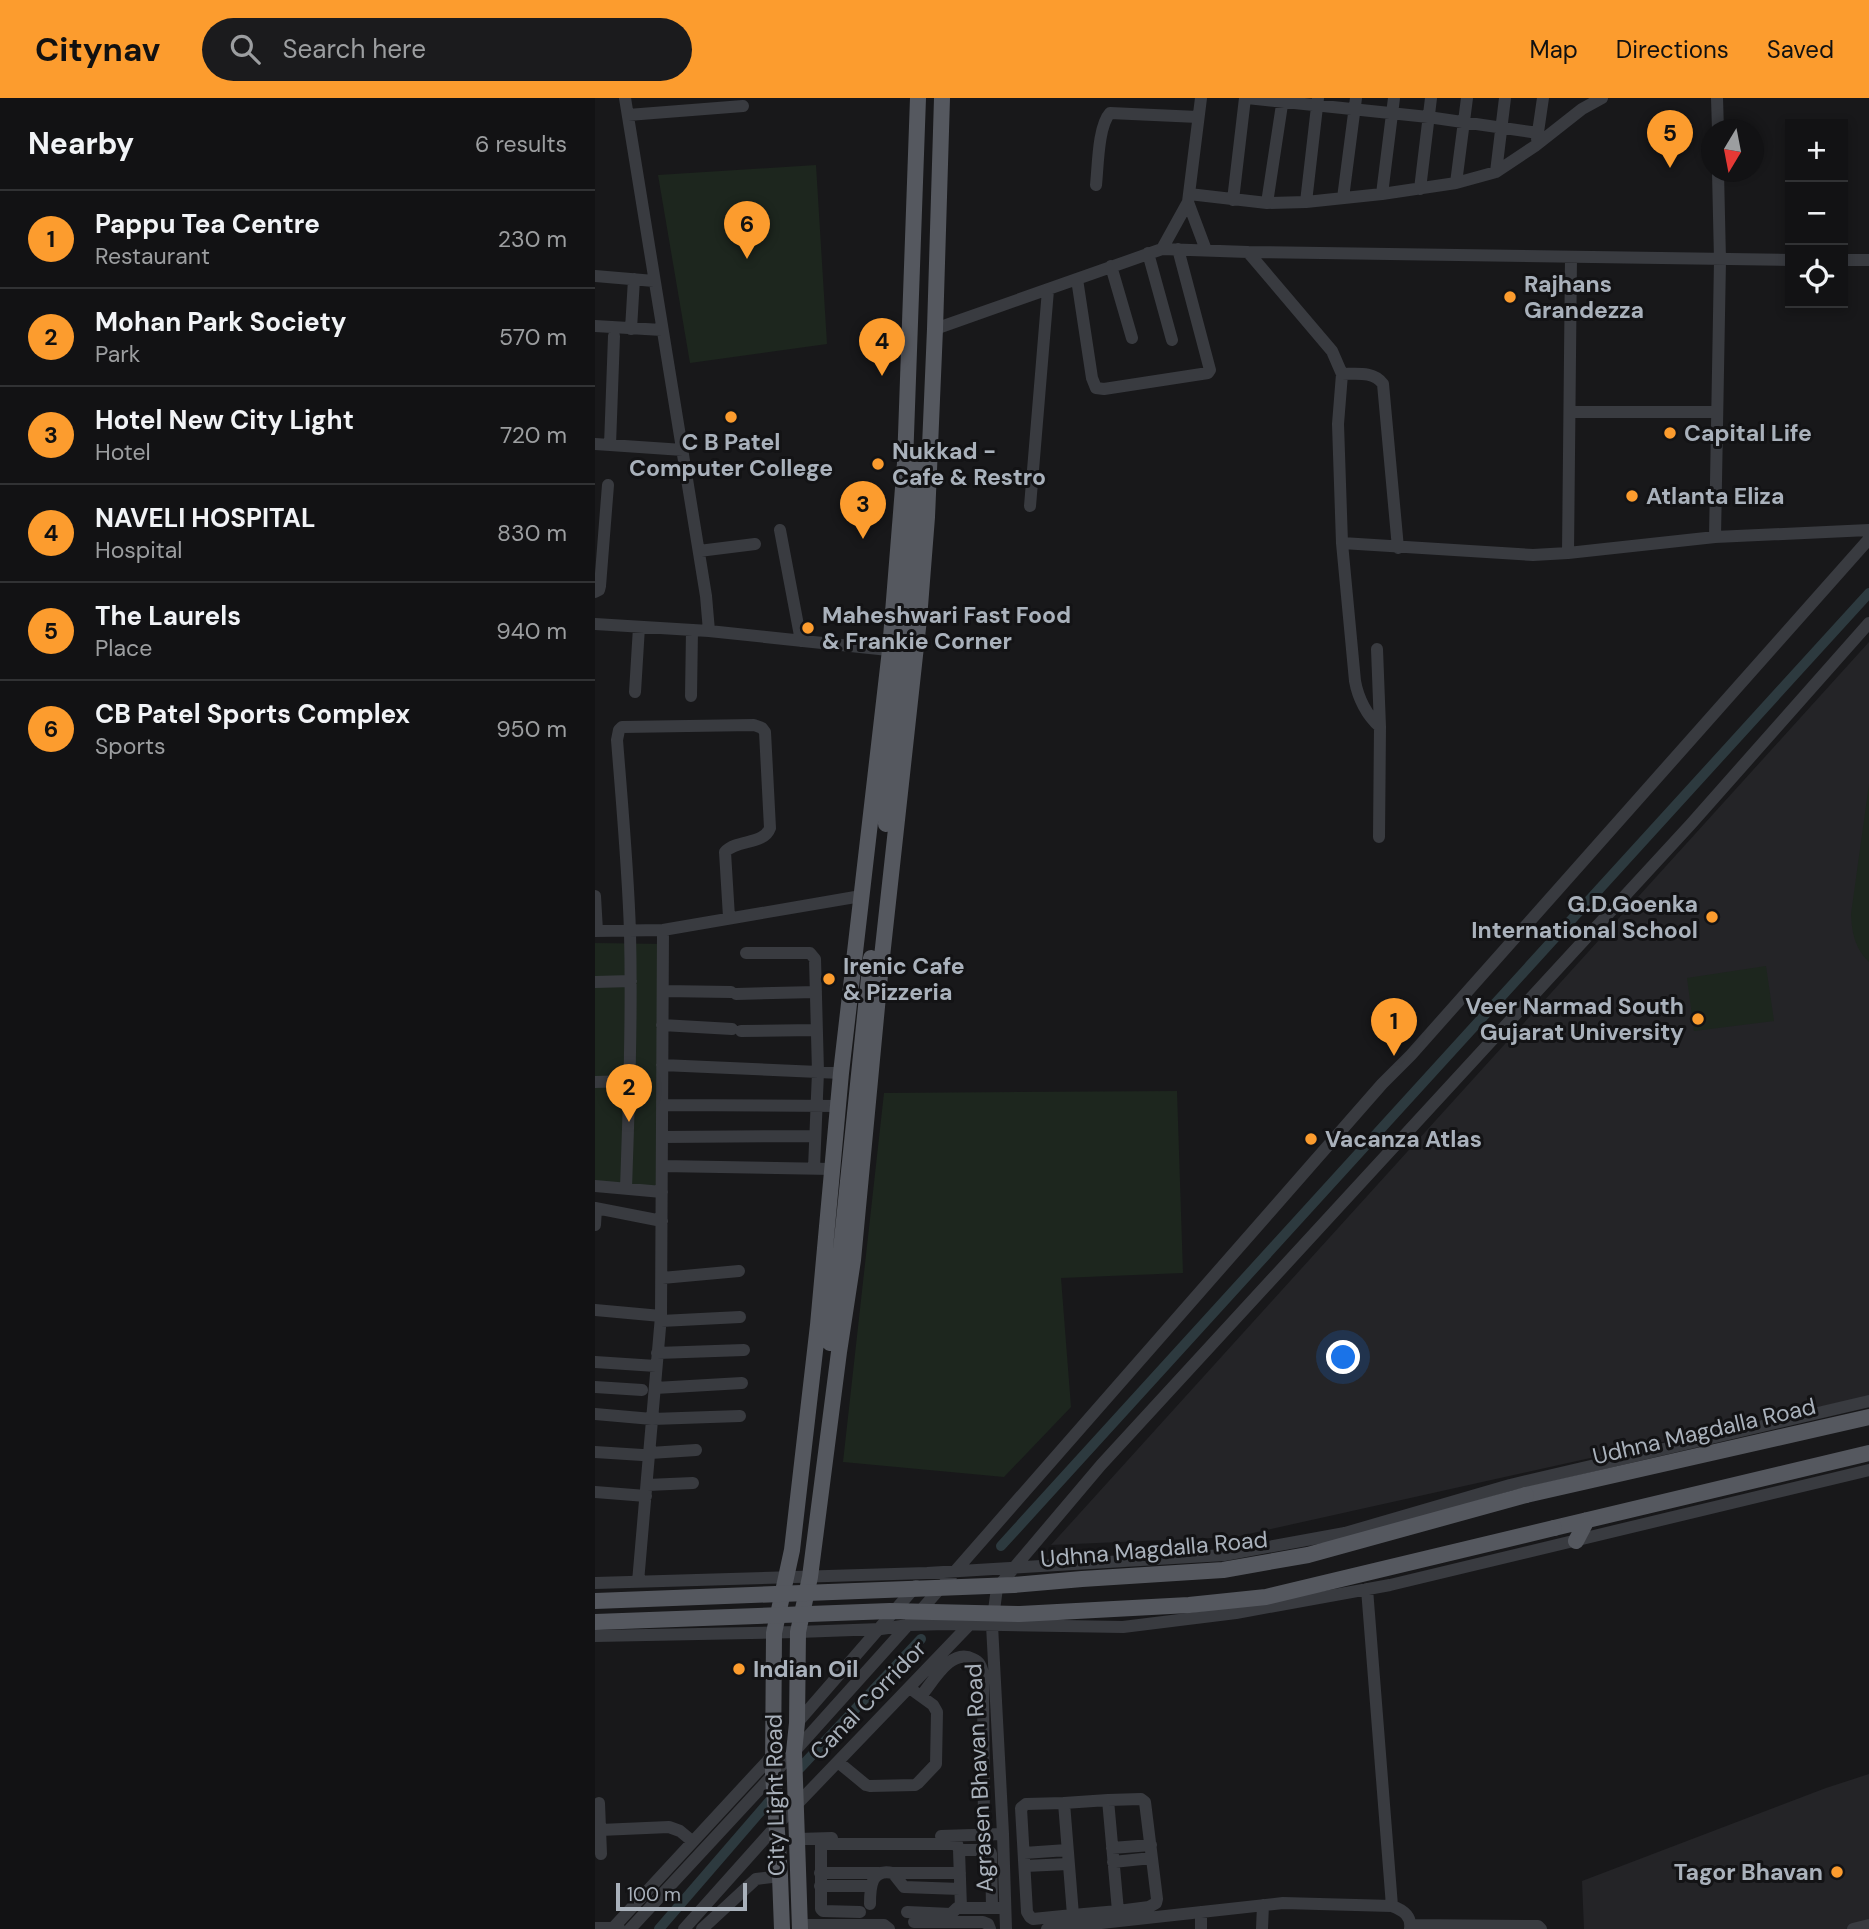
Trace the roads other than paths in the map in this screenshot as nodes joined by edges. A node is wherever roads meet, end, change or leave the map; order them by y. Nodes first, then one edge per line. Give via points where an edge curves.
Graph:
1 (625, 98) edge
2 (918, 98) edge
3 (927, 98) edge
4 (941, 98) edge
5 (1201, 98) edge
6 (1246, 98) edge
7 (1394, 98) edge
8 (1431, 98) edge
9 (1467, 98) edge
10 (1505, 98) edge
11 (1543, 98) edge
12 (1602, 98) edge
13 (1717, 98) edge
14 (1283, 99) edge
15 (1317, 102) edge
16 (1355, 104) edge
17 (1583, 104) edge
18 (743, 106) dead end
19 (1392, 114) junction
20 (628, 115) junction
21 (1198, 117) junction
22 (1428, 117) junction
23 (1718, 119) edge
24 (1465, 123) junction
25 (1501, 128) junction
26 (1537, 139) junction
27 (1496, 172) junction
28 (1719, 182) edge
29 (1456, 183) junction
30 (1096, 185) dead end
31 (1420, 189) junction
32 (1382, 194) junction
33 (1189, 198) junction
34 (1343, 198) junction
35 (1233, 200) junction
36 (1306, 201) junction
37 (1267, 203) junction
38 (1162, 248) junction
39 (1178, 249) junction
40 (1206, 250) junction
41 (1248, 252) junction
42 (1148, 253) junction
43 (1571, 258) junction
44 (1720, 260) junction
45 (1785, 260) edge
46 (1848, 260) edge
47 (1869, 260) edge
48 (1111, 266) junction
49 (595, 276) edge
50 (633, 279) junction
51 (1077, 279) junction
52 (654, 281) junction
53 (1048, 290) junction
54 (595, 326) edge
55 (631, 328) junction
56 (936, 329) junction
57 (662, 330) junction
58 (614, 336) dead end
59 (1132, 338) dead end
60 (1172, 340) dead end
61 (1342, 374) junction
62 (1576, 412) dead end
63 (1717, 412) junction
64 (595, 444) edge
65 (610, 445) junction
66 (683, 450) junction
67 (608, 485) dead end
68 (1030, 506) dead end
69 (780, 530) dead end
70 (1869, 530) edge
71 (1715, 537) junction
72 (1869, 539) edge
73 (1342, 543) junction
74 (755, 544) dead end
75 (1398, 548) junction
76 (699, 551) junction
77 (1568, 553) junction
78 (595, 592) edge
79 (1869, 623) edge
80 (595, 624) edge
81 (639, 627) junction
82 (692, 630) junction
83 (709, 631) junction
84 (801, 641) junction
85 (1377, 649) dead end
86 (901, 651) junction
87 (635, 692) dead end
88 (691, 696) dead end
89 (1380, 727) junction
90 (1379, 837) dead end
91 (595, 896) edge
92 (861, 896) junction
93 (729, 918) junction
94 (630, 929) junction
95 (663, 930) junction
96 (596, 931) edge
97 (746, 953) dead end
98 (631, 981) junction
99 (595, 982) edge
100 (663, 990) junction
101 (816, 992) junction
102 (662, 1025) junction
103 (816, 1030) junction
104 (662, 1065) junction
105 (818, 1072) junction
106 (841, 1073) junction
107 (630, 1081) junction
108 (595, 1082) edge
109 (662, 1105) junction
110 (817, 1105) junction
111 (838, 1106) junction
112 (815, 1136) junction
113 (662, 1137) junction
114 (662, 1166) junction
115 (814, 1168) junction
116 (832, 1168) junction
117 (595, 1186) edge
118 (626, 1188) junction
119 (662, 1192) junction
120 (596, 1208) edge
121 (662, 1221) junction
122 (595, 1225) edge
123 (739, 1271) dead end
124 (662, 1278) junction
125 (595, 1310) edge
126 (740, 1317) dead end
127 (661, 1319) junction
128 (744, 1350) dead end
129 (657, 1360) junction
130 (600, 1363) edge
131 (742, 1383) dead end
132 (599, 1387) edge
133 (648, 1389) junction
134 (1869, 1401) edge
135 (595, 1414) edge
136 (740, 1416) dead end
137 (1869, 1417) edge
138 (652, 1419) junction
139 (696, 1450) dead end
140 (595, 1452) edge
141 (650, 1453) junction
142 (1869, 1453) edge
143 (1869, 1470) edge
144 (693, 1483) dead end
145 (646, 1491) junction
146 (595, 1493) edge
147 (1587, 1520) junction
148 (1576, 1541) junction
149 (1013, 1568) junction
150 (954, 1572) junction
151 (927, 1573) junction
152 (798, 1577) junction
153 (638, 1582) junction
154 (595, 1583) edge
155 (1367, 1589) junction
156 (595, 1601) edge
157 (994, 1602) junction
158 (595, 1622) edge
159 (908, 1625) junction
160 (969, 1625) junction
161 (992, 1625) junction
162 (881, 1629) junction
163 (798, 1632) junction
164 (774, 1633) junction
165 (595, 1636) edge
166 (909, 1687) junction
167 (921, 1696) junction
168 (797, 1723) junction
169 (794, 1752) junction
170 (773, 1755) junction
171 (838, 1762) junction
172 (773, 1773) junction
173 (1108, 1800) junction
174 (599, 1803) dead end
175 (1064, 1803) junction
176 (797, 1805) junction
177 (777, 1825) junction
178 (600, 1830) junction
179 (1003, 1834) junction
180 (984, 1835) junction
181 (805, 1839) junction
182 (692, 1841) junction
183 (959, 1850) junction
184 (1067, 1850) junction
185 (1152, 1852) junction
186 (601, 1854) dead end
187 (1113, 1855) junction
188 (1024, 1860) junction
189 (1005, 1861) junction
190 (1068, 1864) junction
191 (879, 1873) junction
192 (893, 1873) junction
193 (960, 1873) junction
194 (780, 1876) junction
195 (820, 1880) junction
196 (799, 1882) junction
197 (871, 1886) junction
198 (960, 1889) junction
199 (1263, 1905) junction
200 (1392, 1906) junction
201 (961, 1908) junction
202 (999, 1908) junction
203 (1118, 1911) junction
204 (1201, 1912) junction
205 (1073, 1915) junction
206 (1090, 1919) junction
207 (1143, 1924) edge
208 (1869, 1925) edge
209 (806, 1927) edge
210 (1411, 1927) edge
211 (595, 1928) edge
212 (612, 1928) edge
213 (631, 1928) edge
214 (684, 1929) edge
215 (702, 1929) edge
216 (782, 1929) edge
217 (889, 1929) edge
218 (990, 1929) edge
219 (1006, 1929) edge
220 (1047, 1929) edge
221 (1201, 1929) edge
222 (1262, 1929) edge
223 (1541, 1929) edge
224 (1853, 1929) edge

1 - 20 street
2 - 86 main road
3 - 86 main road via 915,478 909,494
4 - 56 main road
5 - 21 street
6 - 14 street
6 - 35 street
7 - 19 street
8 - 22 street
9 - 24 street
10 - 25 street
11 - 26 street
12 - 17 street
13 - 23 street
14 - 15 street
14 - 37 street
15 - 16 street
15 - 36 street
16 - 19 street
16 - 34 street
17 - 26 street
18 - 20 street
19 - 22 street
19 - 32 street
20 - 52 street
21 - 30 street via 1110,113 1103,125
21 - 33 street
22 - 24 street
22 - 31 street
24 - 25 street
24 - 29 street
25 - 26 street
25 - 27 street
26 - 27 street
27 - 29 street
28 - 44 street
29 - 31 street
31 - 32 street
32 - 34 street
33 - 35 street
33 - 38 street
33 - 40 street
34 - 36 street
35 - 37 street
36 - 37 street
38 - 39 street
38 - 42 street
39 - 40 street
39 - 51 street via 1208,373 1095,388
40 - 41 street
41 - 43 street
41 - 61 street via 1332,351
42 - 48 street
42 - 60 street
43 - 44 street
43 - 77 street
44 - 45 street
44 - 63 street
46 - 47 street
48 - 51 street
48 - 59 street
49 - 50 street
50 - 52 street
50 - 55 street
51 - 53 street
52 - 57 street
53 - 56 street
53 - 68 street
54 - 55 street
55 - 57 street
56 - 86 main road via 927,517
57 - 66 street
58 - 65 street
61 - 73 street via 1338,424
61 - 75 street via 1373,376 1383,384
62 - 63 street
63 - 71 street
64 - 65 street
65 - 66 street
66 - 76 street
67 - 78 street via 600,586
69 - 84 street
70 - 71 street
71 - 77 street
72 - 150 street
73 - 75 street
73 - 89 street via 1356,688
74 - 76 street
75 - 77 street
76 - 83 street
79 - 149 street via 1691,824 1101,1465
80 - 81 street
81 - 82 street
81 - 87 street
82 - 83 street
82 - 88 street
83 - 84 street
84 - 86 street
85 - 89 street
86 - 92 main road
86 - 152 main road via 825,1348 802,1501 805,1519
86 - 152 main road via 881,972 853,1260
89 - 90 street
91 - 96 street
92 - 93 street
92 - 106 main road
93 - 94 street via 725,852 764,836 770,828 765,732 754,724 627,726 619,730 617,740
93 - 95 street
94 - 95 street
94 - 96 street
94 - 98 street
95 - 100 street
97 - 101 street via 810,953 815,959
98 - 99 street
98 - 107 street
100 - 101 street
100 - 102 street
101 - 103 street
102 - 103 street
102 - 104 street
103 - 105 street
104 - 105 street
104 - 109 street
105 - 106 street
105 - 110 street
106 - 111 main road
107 - 108 street
107 - 118 street
109 - 110 street
109 - 113 street
110 - 111 street
110 - 112 street
111 - 116 main road
112 - 113 street
112 - 115 street
113 - 114 street
114 - 115 street
114 - 119 street
115 - 116 street
116 - 152 main road via 792,1550
117 - 118 street
118 - 119 street
119 - 121 street
120 - 121 street
120 - 122 street
121 - 124 street
123 - 124 street
124 - 127 street
125 - 127 street
126 - 127 street
127 - 129 street
128 - 129 street
129 - 130 street
129 - 133 street
130 - 132 street
131 - 133 street
132 - 133 street
133 - 138 street
134 - 149 street via 1510,1485 1345,1533 1224,1555
135 - 138 street
136 - 138 street
137 - 156 main road, Udhna Magdalla Road, bridge via 1526,1495 1308,1555 1223,1570 1014,1585
138 - 141 street
139 - 141 street
140 - 141 street
141 - 145 street
142 - 147 main road
143 - 148 street
144 - 145 street
145 - 146 street
145 - 153 street
147 - 148 main road
147 - 158 main road, bridge via 1266,1597 1189,1605 1020,1614 890,1611
148 - 155 street
149 - 150 street
149 - 157 street via 997,1588
150 - 151 street
150 - 159 street
151 - 152 street
151 - 162 street
152 - 153 street
152 - 163 main road, City Light Road
152 - 164 main road
153 - 154 street
155 - 161 street via 1236,1613 1123,1627
155 - 200 street
157 - 160 street, Canal Corridor
157 - 161 street
159 - 160 street
159 - 162 street
159 - 169 street
160 - 161 street
160 - 166 street, Canal Corridor
161 - 179 street, Agrasen Bhavan Road
162 - 163 street
162 - 168 street
163 - 164 street
163 - 168 main road, City Light Road
164 - 165 street
164 - 170 main road
166 - 167 street
166 - 171 street, Canal Corridor
167 - 171 street via 936,1708 937,1760 918,1783 870,1786
167 - 180 street via 954,1658 965,1656 981,1665
168 - 169 main road, City Light Road
169 - 172 street
169 - 176 main road, City Light Road
170 - 172 main road
170 - 182 street
171 - 176 street, Canal Corridor
172 - 177 main road
172 - 213 street
173 - 175 street
173 - 185 street via 1144,1800
173 - 187 street
174 - 178 street
175 - 184 street
175 - 188 street via 1023,1805
176 - 177 street, Canal Corridor
176 - 181 main road, City Light Road
177 - 194 main road
177 - 214 street, Canal Corridor
178 - 182 street via 669,1827
178 - 186 street
179 - 180 street
179 - 189 street, Agrasen Bhavan Road
180 - 181 street
181 - 196 main road, City Light Road
182 - 212 street
183 - 193 street
183 - 195 street via 954,1843 823,1844
183 - 202 street via 991,1853
184 - 188 street
184 - 190 street
185 - 187 street
185 - 203 street via 1156,1903
187 - 203 street
188 - 189 street
188 - 190 street
188 - 205 street via 1030,1917
189 - 202 street, Agrasen Bhavan Road
190 - 205 street
191 - 192 street
191 - 195 street
191 - 197 street
192 - 193 street
192 - 198 street via 904,1887
193 - 198 street
194 - 215 street via 756,1879
194 - 216 main road
195 - 196 street
195 - 197 street
195 - 197 street via 822,1910 865,1908
196 - 209 main road, City Light Road
198 - 201 street
199 - 200 street
199 - 204 street
199 - 222 street
200 - 210 street via 1403,1910
201 - 202 street
201 - 218 street via 951,1914 911,1917 983,1922
202 - 219 street, Agrasen Bhavan Road
203 - 206 street
204 - 207 street
204 - 221 street
205 - 206 street
206 - 207 street
206 - 220 street
208 - 224 street
209 - 217 street via 884,1925
210 - 223 street
211 - 212 street
212 - 213 street

